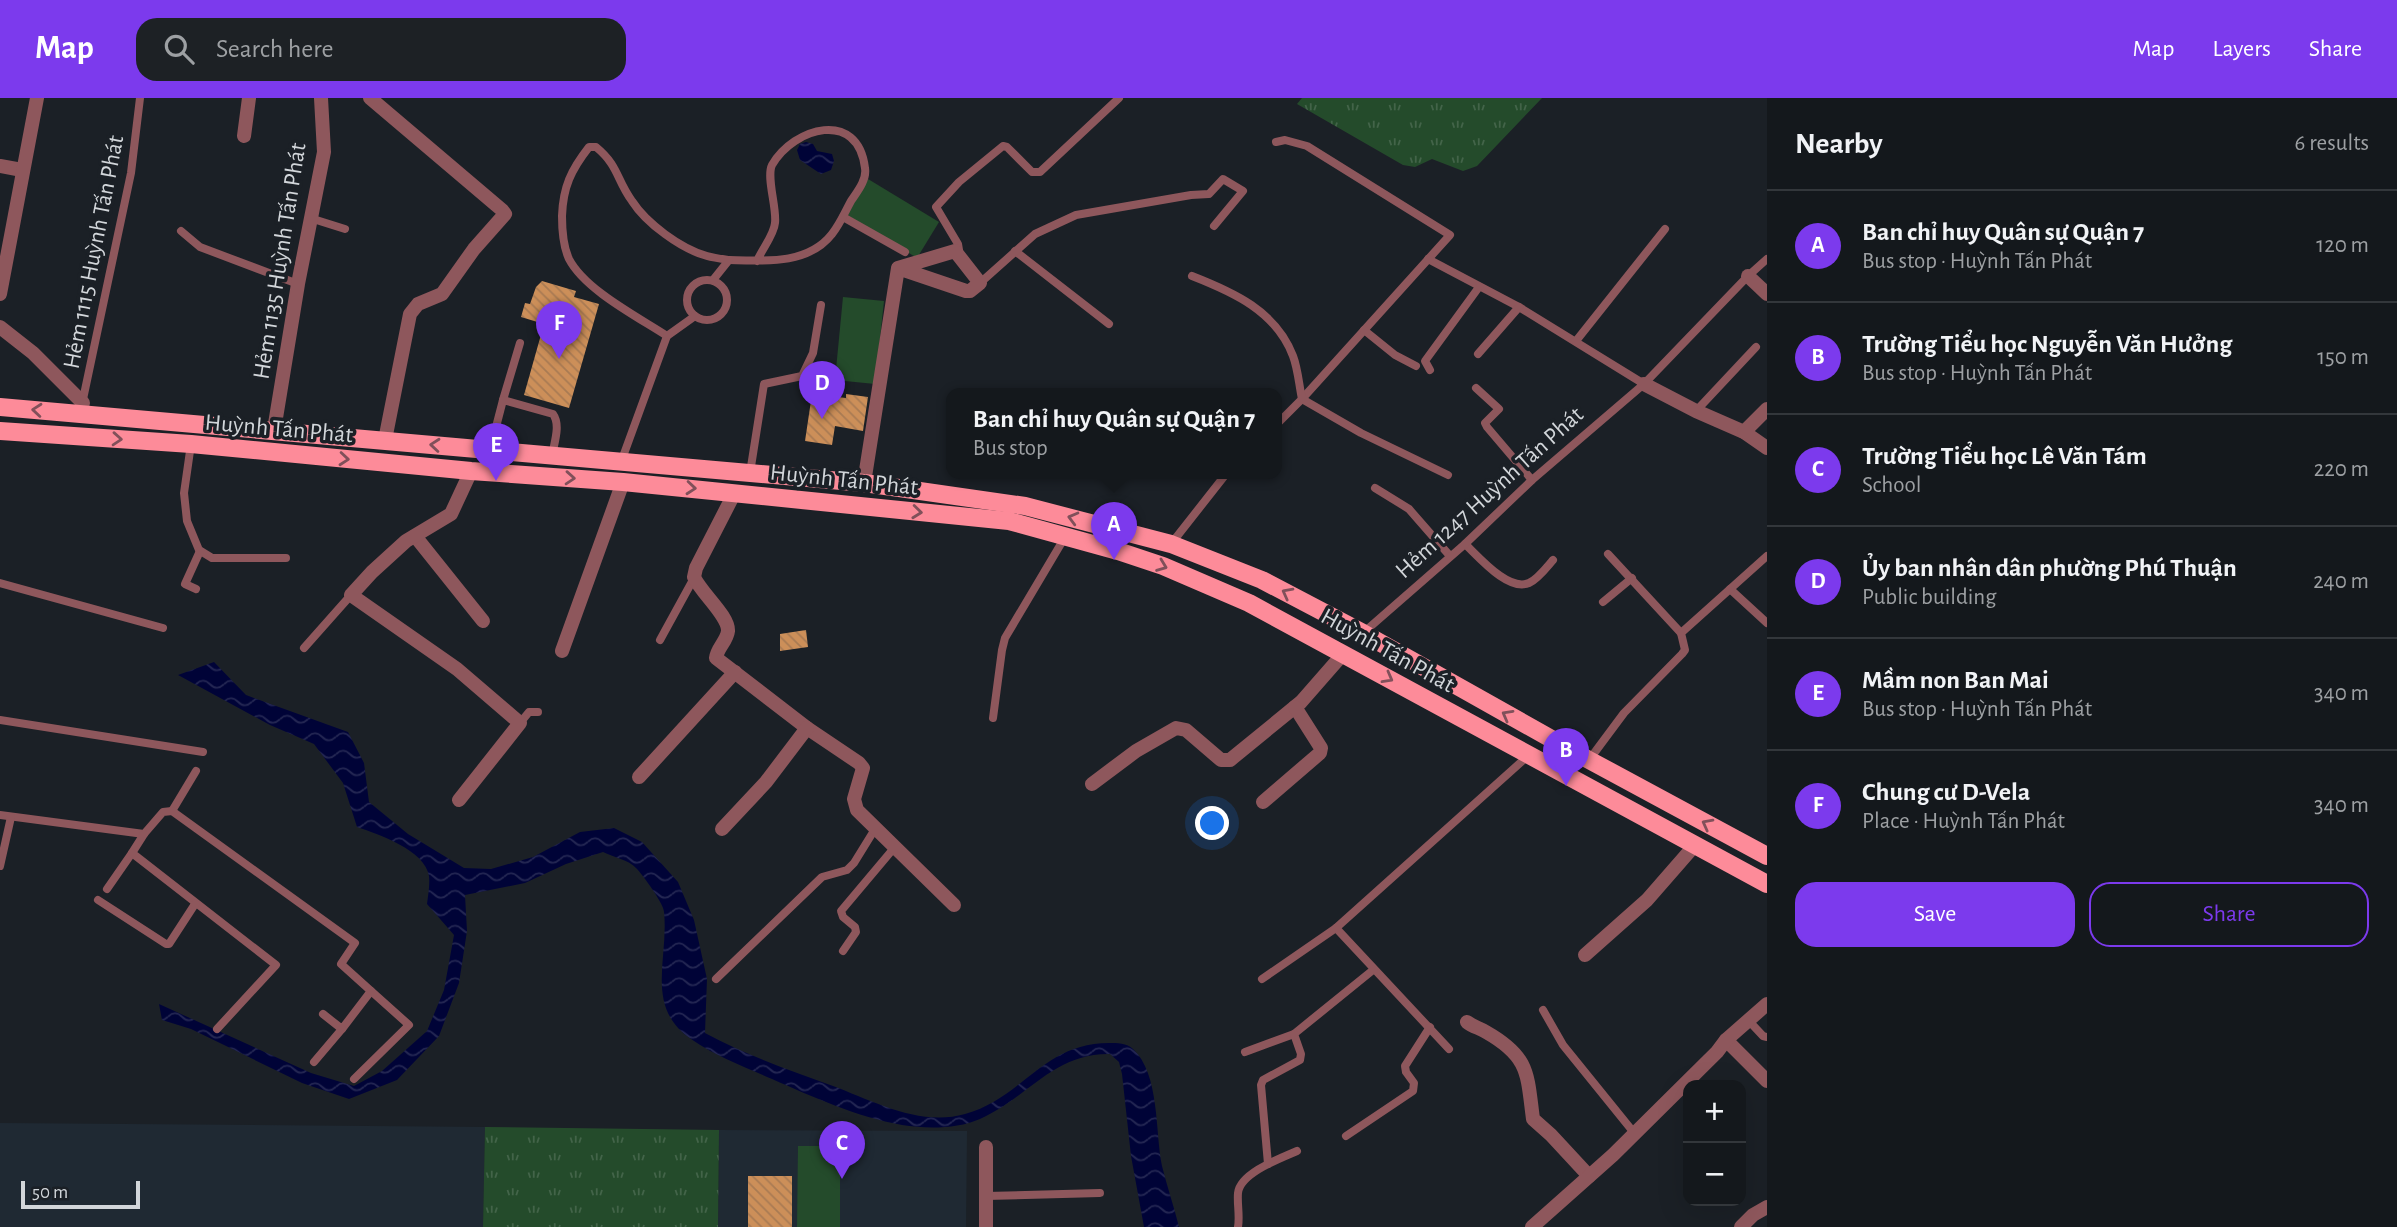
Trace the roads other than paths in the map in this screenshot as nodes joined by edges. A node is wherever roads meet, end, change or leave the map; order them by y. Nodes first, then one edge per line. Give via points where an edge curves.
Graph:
1 (36, 98) edge
2 (140, 98) edge
3 (249, 98) edge
4 (321, 98) edge
5 (370, 98) edge
6 (1119, 98) edge
7 (244, 136) dead end
8 (1276, 142) dead end
9 (0, 166) edge
10 (22, 170) junction
11 (843, 216) junction
12 (310, 218) junction
13 (1214, 226) dead end
14 (345, 229) dead end
15 (1665, 229) dead end
16 (181, 231) dead end
17 (955, 251) junction
18 (1015, 251) junction
19 (905, 252) dead end
20 (1428, 259) junction
21 (1767, 259) edge
22 (729, 260) junction
23 (757, 261) junction
24 (898, 268) junction
25 (1192, 276) dead end
26 (1748, 276) junction
27 (713, 280) junction
28 (980, 283) junction
29 (298, 284) junction
30 (1479, 287) junction
31 (0, 294) edge
32 (1767, 295) edge
33 (821, 305) dead end
34 (1519, 307) junction
35 (695, 316) junction
36 (1110, 324) dead end
37 (0, 327) edge
38 (1364, 330) junction
39 (667, 336) junction
40 (1576, 341) junction
41 (520, 343) dead end
42 (1756, 347) dead end
43 (1478, 354) dead end
44 (1416, 366) dead end
45 (1430, 370) dead end
46 (1644, 384) junction
47 (1476, 388) dead end
48 (1302, 399) junction
49 (503, 400) junction
50 (0, 407) edge
51 (81, 408) junction
52 (1767, 409) edge
53 (1696, 411) junction
54 (1282, 419) edge
55 (274, 430) junction
56 (0, 431) edge
57 (1744, 432) junction
58 (77, 436) junction
59 (385, 440) junction
60 (191, 444) junction
61 (1767, 448) edge
62 (490, 450) junction
63 (552, 456) junction
64 (621, 462) junction
65 (383, 463) junction
66 (471, 471) junction
67 (750, 473) junction
68 (1448, 475) dead end
69 (1222, 479) edge
70 (1532, 480) junction
71 (623, 482) junction
72 (864, 483) junction
73 (1375, 488) dead end
74 (742, 493) junction
75 (860, 506) junction
76 (415, 536) junction
77 (1065, 537) junction
78 (1171, 544) junction
79 (1465, 544) junction
80 (200, 551) junction
81 (1608, 554) dead end
82 (1767, 555) edge
83 (1450, 556) junction
84 (286, 558) dead end
85 (1553, 560) dead end
86 (694, 577) junction
87 (1632, 578) junction
88 (0, 583) edge
89 (196, 589) dead end
90 (1730, 589) junction
91 (351, 595) junction
92 (1603, 603) dead end
93 (483, 621) dead end
94 (1767, 623) edge
95 (163, 628) dead end
96 (1363, 633) junction
97 (1681, 634) junction
98 (660, 640) dead end
99 (304, 648) dead end
100 (562, 651) dead end
101 (1343, 654) junction
102 (734, 672) junction
103 (1296, 707) junction
104 (538, 712) dead end
105 (993, 718) dead end
106 (0, 720) edge
107 (520, 723) junction
108 (807, 728) junction
109 (1542, 734) junction
110 (203, 752) dead end
111 (1529, 755) junction
112 (1589, 760) junction
113 (196, 771) dead end
114 (639, 777) dead end
115 (1092, 784) dead end
116 (459, 800) dead end
117 (1263, 802) dead end
118 (172, 811) junction
119 (0, 815) edge
120 (11, 817) junction
121 (722, 829) dead end
122 (875, 829) junction
123 (144, 834) junction
124 (1695, 845) junction
125 (894, 848) junction
126 (1765, 852) edge
127 (132, 853) junction
128 (0, 866) edge
129 (1767, 884) edge
130 (107, 889) dead end
131 (98, 900) dead end
132 (195, 904) junction
133 (954, 905) dead end
134 (1336, 928) junction
135 (843, 951) dead end
136 (1585, 955) dead end
137 (1373, 970) junction
138 (716, 979) dead end
139 (1262, 979) dead end
140 (371, 991) junction
141 (1767, 1004) edge
142 (1544, 1010) dead end
143 (323, 1014) dead end
144 (1749, 1021) junction
145 (1467, 1022) dead end
146 (1430, 1027) junction
147 (217, 1029) dead end
148 (342, 1030) junction
149 (1294, 1034) junction
150 (1767, 1037) edge
151 (1726, 1040) junction
152 (1449, 1049) dead end
153 (1245, 1052) dead end
154 (314, 1062) dead end
155 (354, 1079) dead end
156 (1767, 1081) edge
157 (1635, 1134) junction
158 (1346, 1136) dead end
159 (986, 1147) dead end
160 (1297, 1151) dead end
161 (1268, 1164) junction
162 (1589, 1176) junction
163 (1100, 1193) dead end
164 (986, 1196) junction
165 (1767, 1207) edge
166 (1535, 1226) edge
167 (986, 1227) edge
168 (1238, 1227) edge
169 (1741, 1227) edge

1 - 10 street
2 - 51 lane, Hẻm 1115 Huỳnh Tấn Phát via 131,173
3 - 7 street
4 - 12 street, Hẻm 1135 Huỳnh Tấn Phát via 324,152
5 - 59 street via 505,214 447,289 418,304 410,314
6 - 17 lane via 1040,172 1032,172 1003,146 959,182 936,206 958,244
8 - 20 lane via 1307,146 1450,235
9 - 10 street
10 - 31 street
11 - 19 lane
11 - 23 lane via 832,234 807,253
11 - 23 lane via 866,168 853,139 824,128 792,144 772,166 775,228
12 - 14 lane
12 - 29 street, Hẻm 1135 Huỳnh Tấn Phát
13 - 18 lane via 1243,191 1223,179 1209,194 1076,215 1035,233
15 - 40 lane
16 - 29 lane via 200,247
17 - 24 street
17 - 28 street
18 - 28 lane
18 - 36 lane
20 - 30 lane
20 - 38 lane
21 - 26 lane, Hẻm 1247 Huỳnh Tấn Phát
22 - 23 lane
22 - 27 lane
22 - 39 lane via 706,256 653,224 631,201 611,159 596,146 589,147 562,195 562,227 570,260 587,282
24 - 28 street via 966,291
24 - 72 street
25 - 48 lane via 1226,289 1260,311 1291,352
26 - 32 street
26 - 46 lane, Hẻm 1247 Huỳnh Tấn Phát
27 - 35 lane via 699,281 689,290 687,304
27 - 35 lane via 724,289 724,310 709,320
29 - 55 street, Hẻm 1135 Huỳnh Tấn Phát
30 - 34 lane
30 - 45 lane via 1425,361
33 - 67 lane via 813,353 802,376 764,384
34 - 40 lane
34 - 43 lane
35 - 39 lane
37 - 51 street via 33,353
38 - 44 lane
38 - 48 lane
39 - 64 lane
40 - 46 lane
41 - 49 lane
42 - 53 lane
46 - 53 street
46 - 70 lane, Hẻm 1247 Huỳnh Tấn Phát
47 - 70 lane via 1499,410 1485,423 1487,427
48 - 54 lane
48 - 68 lane
49 - 62 lane
49 - 63 lane via 556,417
51 -> 50 main road, Huỳnh Tấn Phát
51 - 55 main road, Huỳnh Tấn Phát
51 - 58 main road
52 - 57 street
53 - 57 street
55 - 59 main road, Huỳnh Tấn Phát
56 - 58 main road, Huỳnh Tấn Phát
57 - 61 street
58 -> 60 main road, Huỳnh Tấn Phát
62 -> 59 main road, Huỳnh Tấn Phát
59 - 65 main road
60 -> 65 main road, Huỳnh Tấn Phát
60 - 80 lane via 184,493 187,522
62 - 63 main road, Huỳnh Tấn Phát
63 - 64 main road, Huỳnh Tấn Phát
64 - 67 main road, Huỳnh Tấn Phát
65 - 66 main road, Huỳnh Tấn Phát
66 -> 71 main road, Huỳnh Tấn Phát
66 - 76 street via 451,514
67 - 72 main road, Huỳnh Tấn Phát
67 - 74 main road
69 - 78 lane
70 - 79 lane, Hẻm 1247 Huỳnh Tấn Phát
71 -> 74 main road, Huỳnh Tấn Phát
71 - 100 street
72 - 75 main road
78 -> 72 main road, Huỳnh Tấn Phát via 1026,506
73 - 83 lane via 1409,509
74 - 75 main road, Huỳnh Tấn Phát
74 - 86 street
75 -> 77 main road, Huỳnh Tấn Phát via 1009,521
76 - 91 street
76 - 93 street
77 -> 101 main road, Huỳnh Tấn Phát via 1163,566 1249,603
77 - 105 lane via 1005,638
96 -> 78 main road, Huỳnh Tấn Phát via 1262,580
79 - 83 lane, Hẻm 1247 Huỳnh Tấn Phát
79 - 85 lane via 1503,578 1524,585
80 - 84 lane via 212,558
80 - 89 lane via 185,584
81 - 87 lane
82 - 90 lane
83 - 96 lane, Hẻm 1247 Huỳnh Tấn Phát
86 - 98 lane
86 - 102 street via 727,624 727,637 716,657
87 - 92 lane
87 - 97 lane
88 - 95 lane
90 - 94 lane
90 - 97 lane
91 - 99 lane
91 - 107 street via 457,669
109 -> 96 main road, Huỳnh Tấn Phát
97 - 112 lane via 1685,650 1624,713
101 - 103 street
101 -> 111 main road, Huỳnh Tấn Phát
102 - 108 street
102 - 114 street
103 - 115 street via 1230,760 1221,760 1186,730 1176,728
103 - 117 street via 1320,753
104 - 107 lane via 529,712
106 - 110 lane
107 - 116 street
108 - 121 street
108 - 122 street via 863,768 854,803
109 - 111 main road
109 - 112 main road, Huỳnh Tấn Phát
111 - 124 main road, Huỳnh Tấn Phát
111 - 134 lane
126 -> 112 main road, Huỳnh Tấn Phát
113 - 118 lane
118 - 123 lane via 163,812
118 - 140 lane via 352,938 355,943 341,964
119 - 120 lane
120 - 123 lane
120 - 128 lane
122 - 125 street
122 - 138 lane via 847,870 822,877
123 - 127 lane
124 - 129 main road, Huỳnh Tấn Phát
124 - 136 street via 1647,900
125 - 133 street
125 - 135 lane via 841,911 856,932
127 - 130 lane
127 - 132 lane
131 - 132 lane via 166,944
132 - 147 lane via 276,965
134 - 137 lane
134 - 139 lane
137 - 146 lane
137 - 149 lane
140 - 148 lane
140 - 155 lane via 409,1025
141 - 144 street
142 - 157 lane via 1563,1045
143 - 148 lane
144 - 150 lane
144 - 151 street
145 - 162 street via 1521,1059 1533,1119
146 - 152 lane
146 - 158 lane via 1405,1066 1413,1091
148 - 154 lane
149 - 153 lane
149 - 161 lane via 1300,1060 1262,1080
151 - 156 street
151 - 157 street
157 - 162 street
159 - 164 street
160 - 161 lane
161 - 168 lane via 1238,1190
162 - 166 street
163 - 164 lane
164 - 167 street
165 - 169 street

